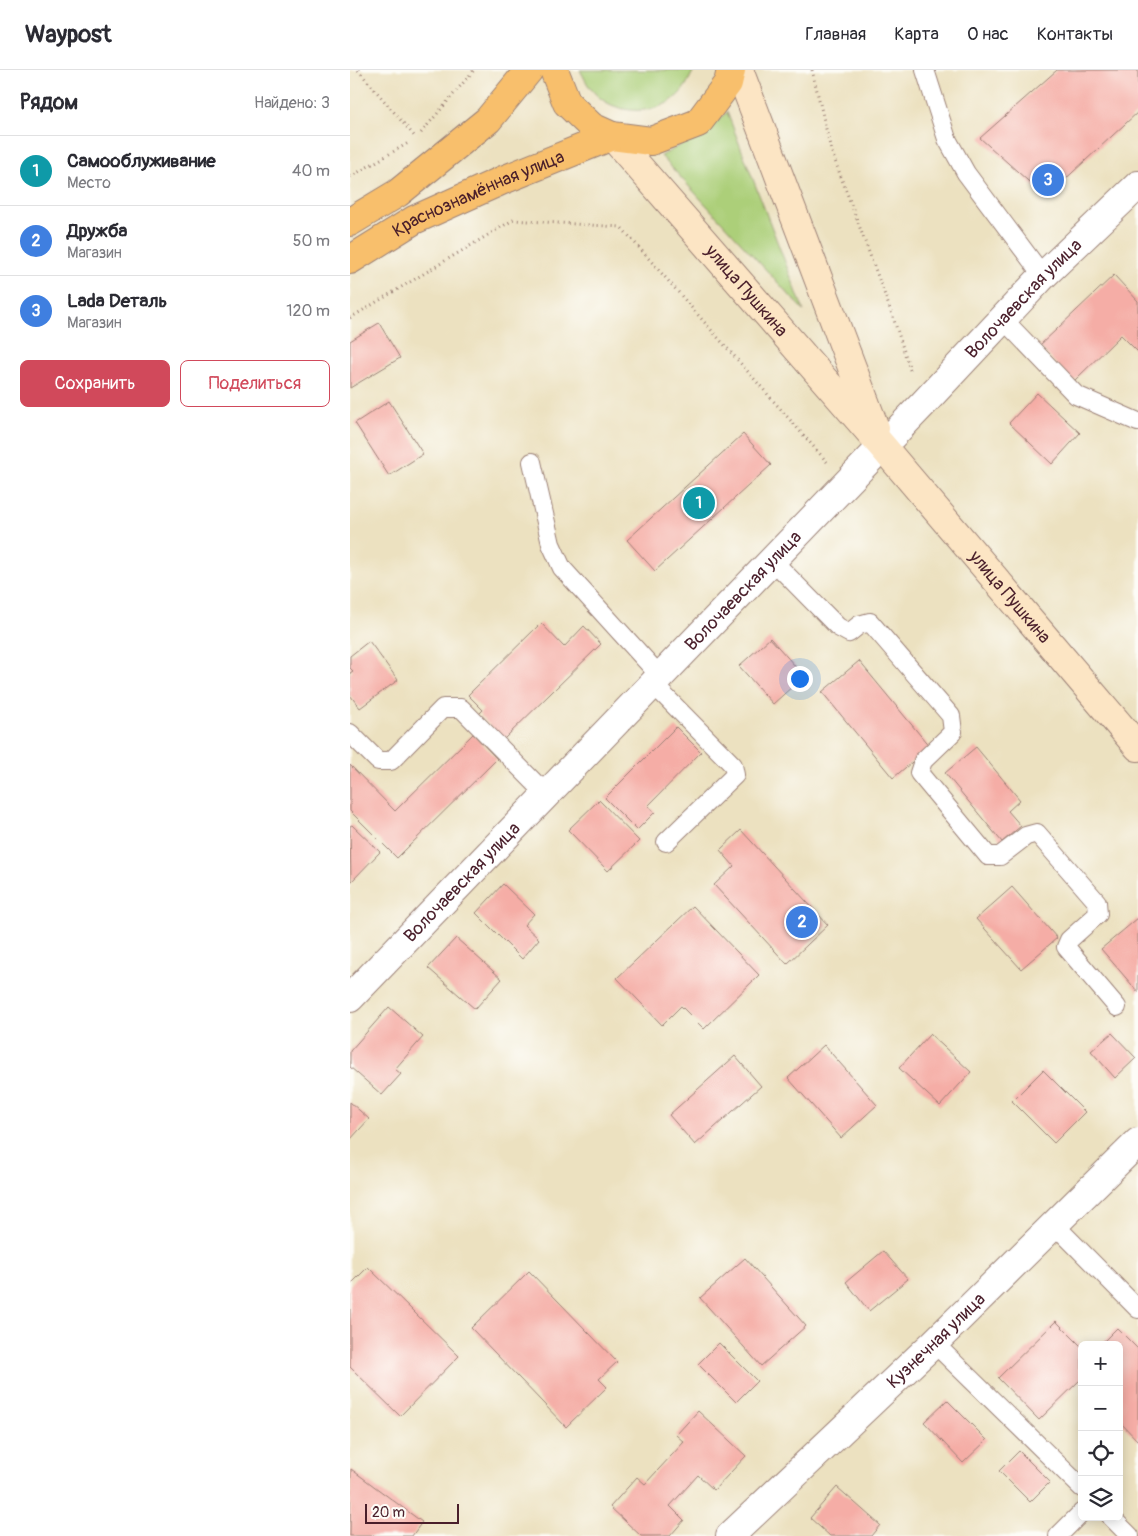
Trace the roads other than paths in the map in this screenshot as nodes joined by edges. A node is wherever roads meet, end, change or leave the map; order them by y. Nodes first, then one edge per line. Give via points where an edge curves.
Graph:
1 (529, 70) edge
2 (554, 70) edge
3 (731, 70) edge
4 (739, 70) edge
5 (926, 70) edge
6 (612, 136) junction
7 (1138, 185) edge
8 (350, 222) edge
9 (350, 260) edge
10 (1043, 276) junction
11 (1002, 318) junction
12 (1138, 422) edge
13 (882, 446) junction
14 (532, 462) dead end
15 (772, 560) junction
16 (656, 680) junction
17 (350, 733) edge
18 (1138, 747) edge
19 (546, 794) junction
20 (666, 842) dead end
21 (350, 998) edge
22 (1117, 1006) dead end
23 (1138, 1142) edge
24 (1054, 1224) junction
25 (1138, 1309) edge
26 (934, 1343) junction
27 (1078, 1484) edge
28 (1078, 1516) edge
29 (1115, 1521) edge
30 (730, 1536) edge
31 (1058, 1536) edge
32 (1130, 1536) edge

1 - 8 highway, Краснознамённая улица via 488,120 398,194
2 - 6 highway via 567,102 592,127
3 - 6 highway via 728,83 698,122 651,141
4 - 13 main road, улица Пушкина
5 - 10 lane via 947,139 966,173
6 - 9 highway, Краснознамённая улица via 414,220
6 - 13 main road, улица Пушкина
7 - 10 street, Волочаевская улица
10 - 11 street, Волочаевская улица
11 - 12 lane via 1076,395
11 - 13 street, Волочаевская улица
13 - 15 street, Волочаевская улица
13 - 18 main road, улица Пушкина
14 - 16 lane via 551,544 562,568
15 - 16 street, Волочаевская улица
15 - 22 lane via 838,627 849,633 870,622 951,716 953,732 923,761 919,773 988,856 1000,856 1026,836 1037,833 1097,902 1098,914 1069,940 1066,947
16 - 19 street, Волочаевская улица
16 - 20 lane via 733,765 735,774
17 - 19 lane via 378,761 391,761 443,708 462,708
19 - 21 street, Волочаевская улица
23 - 24 street, Кузнечная улица
24 - 25 lane
24 - 26 street, Кузнечная улица
26 - 27 lane
26 - 30 street, Кузнечная улица
28 - 31 lane
29 - 32 lane

